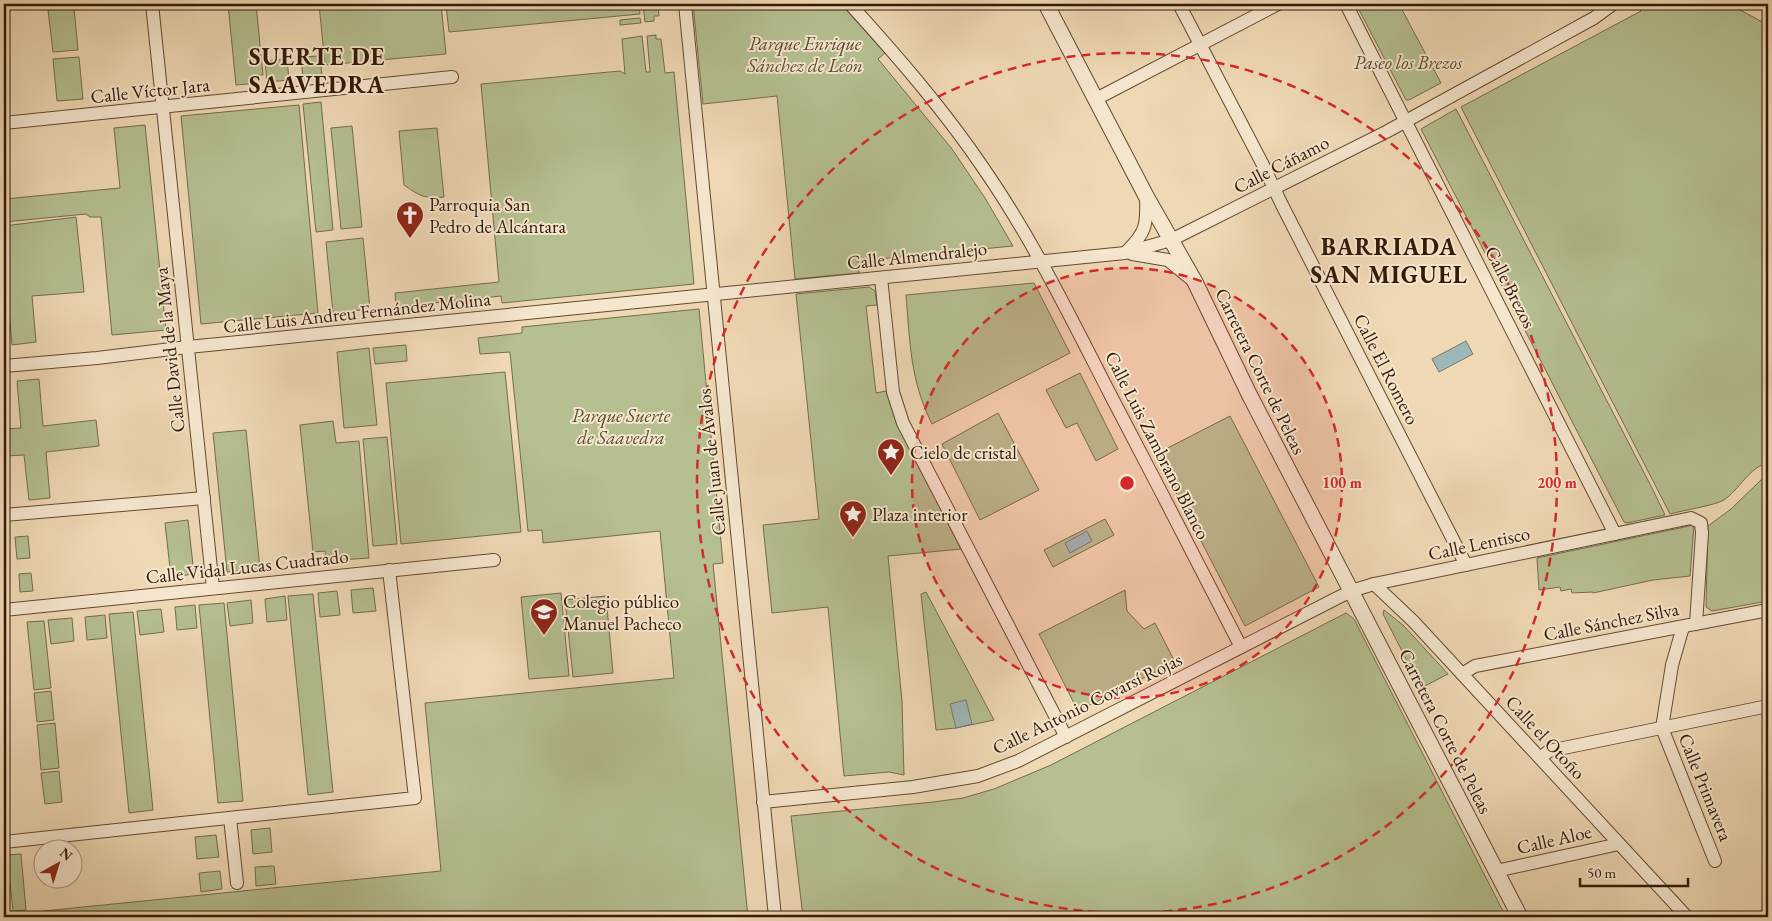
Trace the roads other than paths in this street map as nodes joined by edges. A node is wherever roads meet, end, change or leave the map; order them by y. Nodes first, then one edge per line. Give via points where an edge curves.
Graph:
1 (152, 4) edge
2 (684, 4) edge
3 (850, 4) edge
4 (1046, 4) edge
5 (1179, 4) edge
6 (1278, 4) edge
7 (1346, 4) edge
8 (1613, 4) edge
9 (1201, 44) junction
10 (452, 77) dead end
11 (1096, 99) junction
12 (163, 107) junction
13 (1407, 121) junction
14 (4, 124) edge
15 (1273, 188) junction
16 (1146, 196) junction
17 (1173, 244) junction
18 (1125, 253) junction
19 (1147, 255) junction
20 (1040, 262) junction
21 (881, 278) junction
22 (1195, 282) junction
23 (713, 295) junction
24 (188, 347) junction
25 (4, 366) edge
26 (204, 498) junction
27 (4, 515) edge
28 (1615, 534) junction
29 (494, 560) dead end
30 (1466, 565) junction
31 (389, 570) junction
32 (1374, 584) junction
33 (213, 588) junction
34 (1351, 591) junction
35 (4, 610) edge
36 (1768, 610) edge
37 (1696, 624) junction
38 (1683, 626) junction
39 (1241, 647) junction
40 (1462, 674) junction
41 (1768, 706) edge
42 (1662, 728) junction
43 (1066, 737) junction
44 (1540, 758) junction
45 (763, 802) junction
46 (230, 818) junction
47 (4, 842) edge
48 (1619, 844) junction
49 (1715, 861) dead end
50 (1496, 871) junction
51 (236, 883) dead end
52 (775, 917) edge
53 (1520, 917) edge
54 (1687, 917) edge

1 - 12 street, Calle David de la Maya
2 - 23 street, Calle Juan de Ávalos
3 - 20 street, Calle Luis Zambrano Blanco via 916,78 965,141
4 - 11 street, Carretera Corte de Peleas
5 - 9 street, Calle El Romero
6 - 9 street
7 - 13 street, Calle Brezos
8 - 13 street, Calle Cáñamo via 1594,18
9 - 11 street
9 - 15 street, Calle El Romero
10 - 12 street, Calle Víctor Jara
11 - 16 street, Carretera Corte de Peleas
12 - 14 street, Calle Víctor Jara
12 - 24 street, Calle David de la Maya
13 - 15 street, Calle Cáñamo
13 - 28 street, Calle Brezos
15 - 17 street, Calle Cáñamo
15 - 30 street, Calle El Romero
16 - 17 street, Carretera Corte de Peleas
16 - 18 street via 1147,219 1136,242
17 - 18 street, Calle Almendralejo
17 - 19 street, Calle Almendralejo
17 - 22 street, Carretera Corte de Peleas
18 - 19 street, Calle Almendralejo
18 - 20 street, Calle Almendralejo
19 - 22 street, Calle Almendralejo via 1168,260
20 - 21 street, Calle Almendralejo
20 - 39 street, Calle Luis Zambrano Blanco
21 - 23 street, Calle Almendralejo
21 - 43 street via 893,392 903,423
22 - 34 street, Carretera Corte de Peleas
23 - 24 street, Calle Luis Andreu Fernández Molina
23 - 45 street, Calle Juan de Ávalos
24 - 25 street, Calle Luis Andreu Fernández Molina
24 - 26 street, Calle David de la Maya
26 - 27 street
26 - 33 street, Calle David de la Maya
28 - 30 street, Calle Lentisco
28 - 37 street, Calle Lentisco via 1696,520 1702,533
29 - 31 street, Calle Vidal Lucas Cuadrado
30 - 32 street, Calle Lentisco
31 - 33 street, Calle Vidal Lucas Cuadrado
31 - 46 street via 415,798
32 - 34 street, Calle Lentisco
32 - 40 street, Calle el Otoño via 1414,621
33 - 35 street, Calle Vidal Lucas Cuadrado
34 - 39 street, Calle Antonio Covarsí Rojas
34 - 50 street, Carretera Corte de Peleas
36 - 37 street, Calle Sánchez Silva
37 - 38 street, Calle Sánchez Silva
38 - 40 street, Calle Sánchez Silva via 1475,666
38 - 42 street via 1672,665
39 - 43 street, Calle Antonio Covarsí Rojas
40 - 44 street, Calle el Otoño
41 - 42 street
42 - 44 street via 1549,751
42 - 49 street, Calle Primavera
43 - 45 street, Calle Antonio Covarsí Rojas via 978,776 913,787
44 - 48 street, Calle el Otoño
45 - 52 street, Calle Juan de Ávalos
46 - 47 street
46 - 51 street
48 - 50 street, Calle Aloe
48 - 54 street, Calle el Otoño
50 - 53 street, Carretera Corte de Peleas

